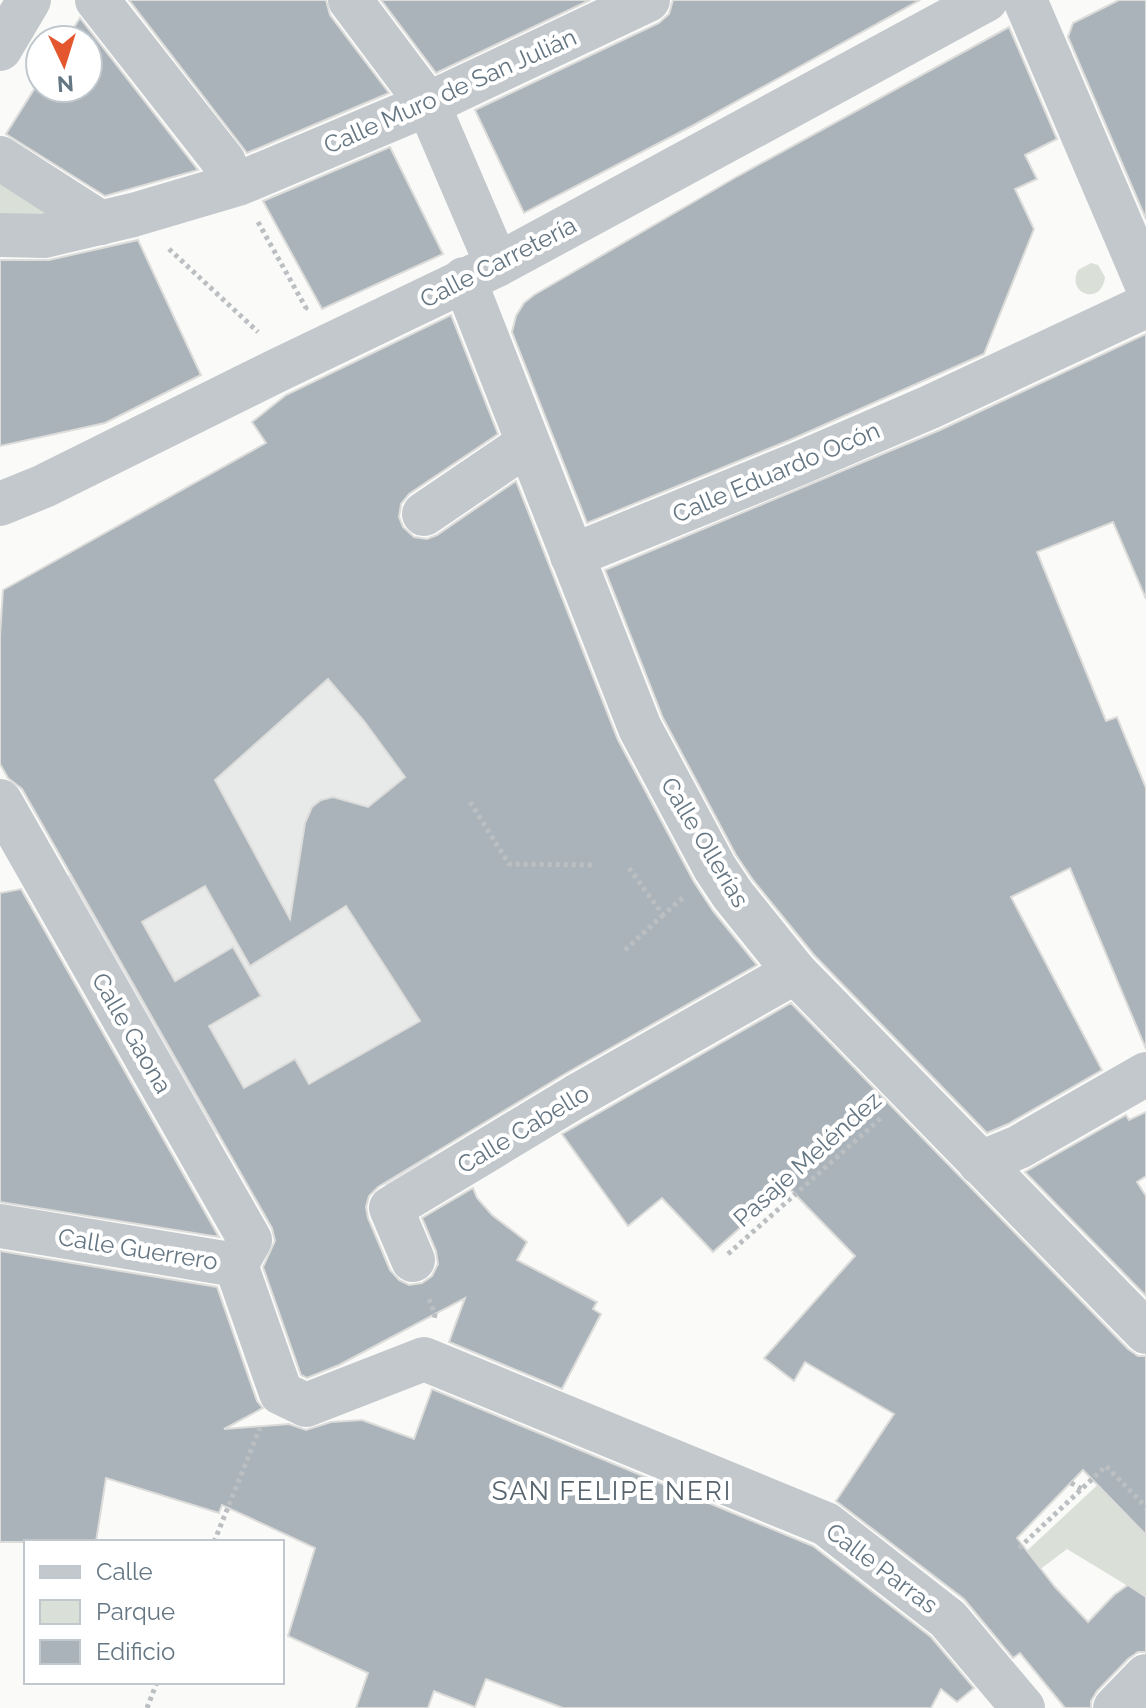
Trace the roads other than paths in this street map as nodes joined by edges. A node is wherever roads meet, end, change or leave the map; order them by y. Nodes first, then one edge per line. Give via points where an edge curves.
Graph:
1 (29, 0) edge
2 (97, 0) edge
3 (350, 0) edge
4 (648, 0) edge
5 (986, 0) edge
6 (1025, 0) edge
7 (0, 49) edge
8 (428, 104) junction
9 (0, 158) edge
10 (238, 175) junction
11 (120, 218) junction
12 (0, 235) edge
13 (480, 272) junction
14 (1146, 283) edge
15 (1146, 306) edge
16 (527, 444) junction
17 (0, 504) edge
18 (424, 514) dead end
19 (572, 556) junction
20 (0, 801) edge
21 (795, 972) junction
22 (1146, 1074) edge
23 (980, 1163) junction
24 (0, 1226) edge
25 (413, 1260) road end
26 (236, 1265) junction
27 (1146, 1332) edge
28 (432, 1362) joint
29 (1146, 1676) edge
30 (1023, 1708) edge
31 (1115, 1708) edge

1 - 7 street
2 - 10 street
3 - 8 street, Calle Ollerías
4 - 8 street, Calle Muro de San Julián
5 - 13 street, Calle Carretería
6 - 14 street
8 - 10 street, Calle Muro de San Julián
8 - 13 street, Calle Ollerías
9 - 11 street
10 - 11 street, Calle Muro de San Julián
11 - 12 street via 44,236
13 - 16 street, Calle Ollerías
13 - 17 street, Calle Carretería
15 - 19 street, Calle Eduardo Ocón via 800,463
16 - 18 street
16 - 19 street, Calle Ollerías
19 - 21 street, Calle Ollerías via 640,728 715,868
20 - 26 street, Calle Gaona via 250,1240
21 - 23 street, Calle Ollerías
21 - 25 street, Calle Cabello via 391,1208
22 - 23 street via 1019,1147
23 - 27 street, Calle Ollerías
24 - 26 street, Calle Guerrero
26 - 28 street, Calle Guerrero via 281,1393 306,1405
28 - 30 street, Calle Parras via 826,1524 948,1619
29 - 31 street

